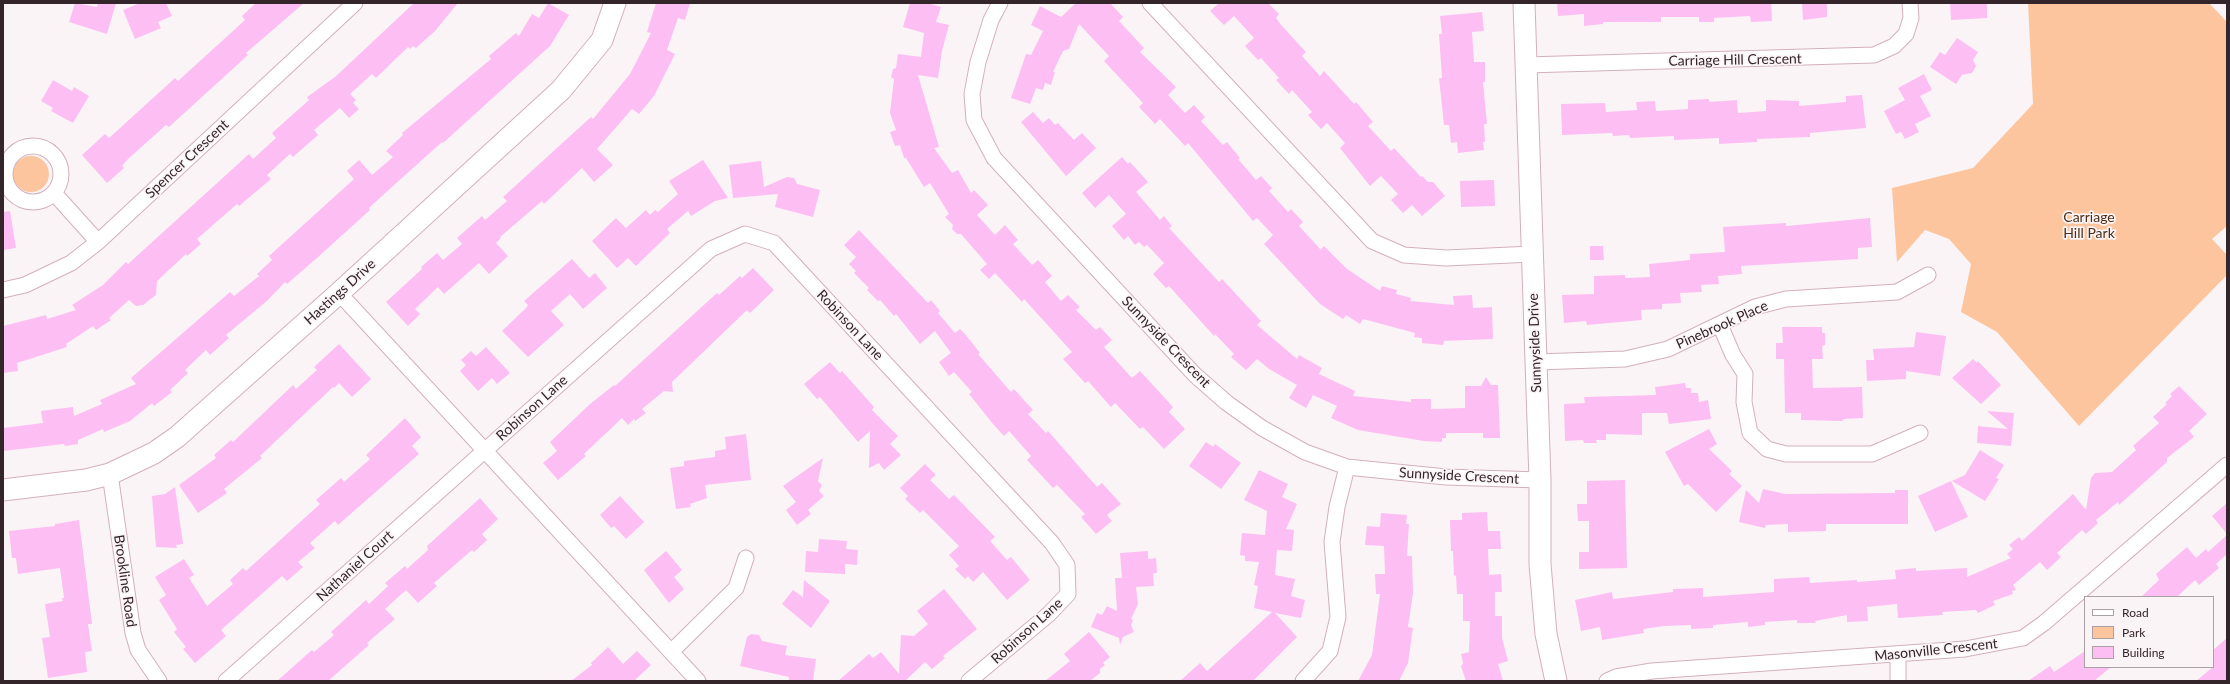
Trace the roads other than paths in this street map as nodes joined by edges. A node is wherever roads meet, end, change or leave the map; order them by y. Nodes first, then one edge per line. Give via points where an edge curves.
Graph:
1 (355, 3) edge
2 (615, 3) edge
3 (1000, 3) edge
4 (1150, 3) edge
5 (1524, 3) edge
6 (1910, 3) edge
7 (1526, 65) junction
8 (54, 193) dead end
9 (98, 242) junction
10 (1532, 254) junction
11 (1928, 275) dead end
12 (3, 290) edge
13 (339, 293) junction
14 (1720, 325) junction
15 (1536, 362) junction
16 (1920, 433) dead end
17 (484, 451) junction
18 (2227, 465) edge
19 (1347, 467) junction
20 (110, 474) junction
21 (1540, 480) junction
22 (3, 490) edge
23 (746, 558) dead end
24 (671, 652) junction
25 (1898, 654) junction
26 (159, 681) edge
27 (226, 681) edge
28 (698, 681) edge
29 (969, 681) edge
30 (1303, 681) edge
31 (1556, 681) edge
32 (1607, 681) edge
33 (1898, 681) edge

1 - 9 street, Spencer Crescent
2 - 13 street, Hastings Drive via 602,40 561,90
3 - 19 street, Sunnyside Crescent via 991,20 978,62 972,94 974,120 994,158 1195,375 1227,403 1262,428 1305,452
4 - 10 street via 1372,241 1411,256 1446,258
5 - 7 street, Sunnyside Drive
6 - 7 street, Carriage Hill Crescent via 1911,18 1906,34 1894,46 1874,55
7 - 10 street, Sunnyside Drive
8 - 9 street
9 - 12 street, Spencer Crescent via 71,263 25,285
10 - 15 street, Sunnyside Drive
11 - 14 street, Pinebrook Place via 1897,292 1786,299 1755,307
13 - 17 street, Robinson Lane
13 - 20 street, Hastings Drive via 177,437 154,453
14 - 15 street, Pinebrook Place via 1668,349 1625,359
14 - 16 street via 1744,374 1744,402 1750,433 1767,448 1786,454 1872,454
15 - 21 street, Sunnyside Drive
17 - 24 street, Robinson Lane
17 - 27 street, Nathaniel Court
17 - 29 street, Robinson Lane via 711,249 745,234 774,243 1052,543 1067,565 1068,594 1049,614
18 - 25 street, Masonville Crescent via 2044,623 2023,638 1965,650
19 - 21 street, Sunnyside Crescent via 1446,477
19 - 30 street via 1332,542 1338,617 1330,651
20 - 22 street, Hastings Drive via 86,480
20 - 26 street, Brookline Road via 133,633 138,650
21 - 31 street, Sunnyside Drive via 1540,572 1546,634
23 - 24 street via 736,588
24 - 28 street, Robinson Lane
25 - 32 street, Masonville Crescent via 1652,671
25 - 33 street

